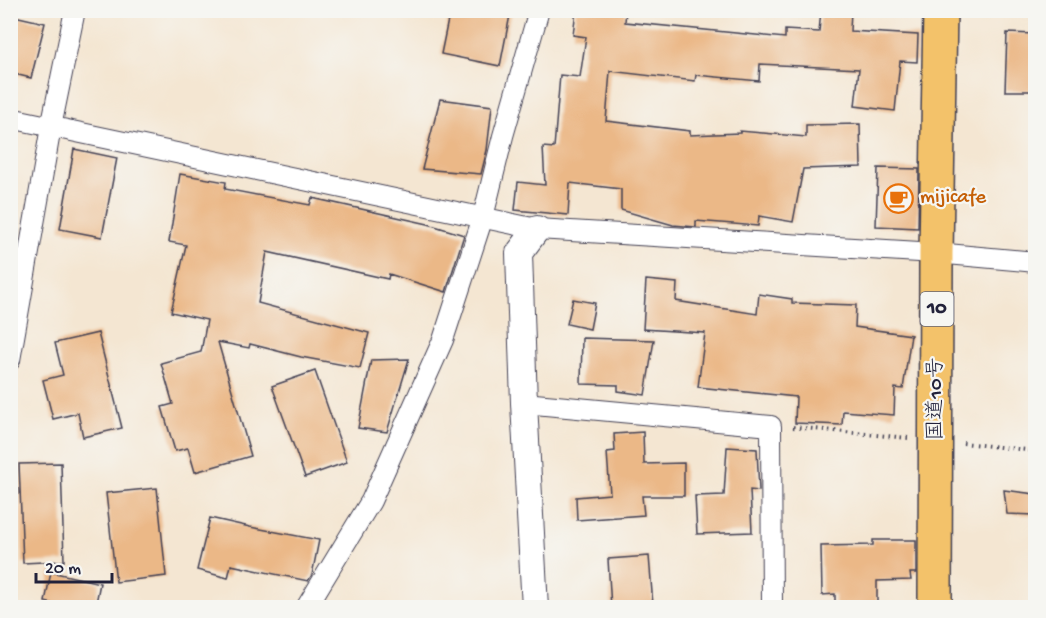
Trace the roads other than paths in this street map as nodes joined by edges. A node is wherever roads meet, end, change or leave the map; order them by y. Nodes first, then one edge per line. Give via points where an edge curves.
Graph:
1 (75, 10) edge
2 (539, 10) edge
3 (940, 10) edge
4 (10, 118) edge
5 (51, 127) junction
6 (483, 217) junction
7 (537, 229) junction
8 (936, 253) junction
9 (1035, 262) edge
10 (10, 360) edge
11 (524, 403) junction
12 (306, 608) edge
13 (535, 608) edge
14 (772, 608) edge
15 (935, 608) edge

1 - 5 street
2 - 6 street
3 - 8 highway, 国道10号 / 10
4 - 5 street
5 - 6 street
5 - 10 street
6 - 7 street
6 - 12 street via 443,340 371,501
7 - 8 street
7 - 11 street via 519,253
8 - 9 street
8 - 15 highway, 国道10号 / 10
11 - 13 street
11 - 14 street via 771,426

